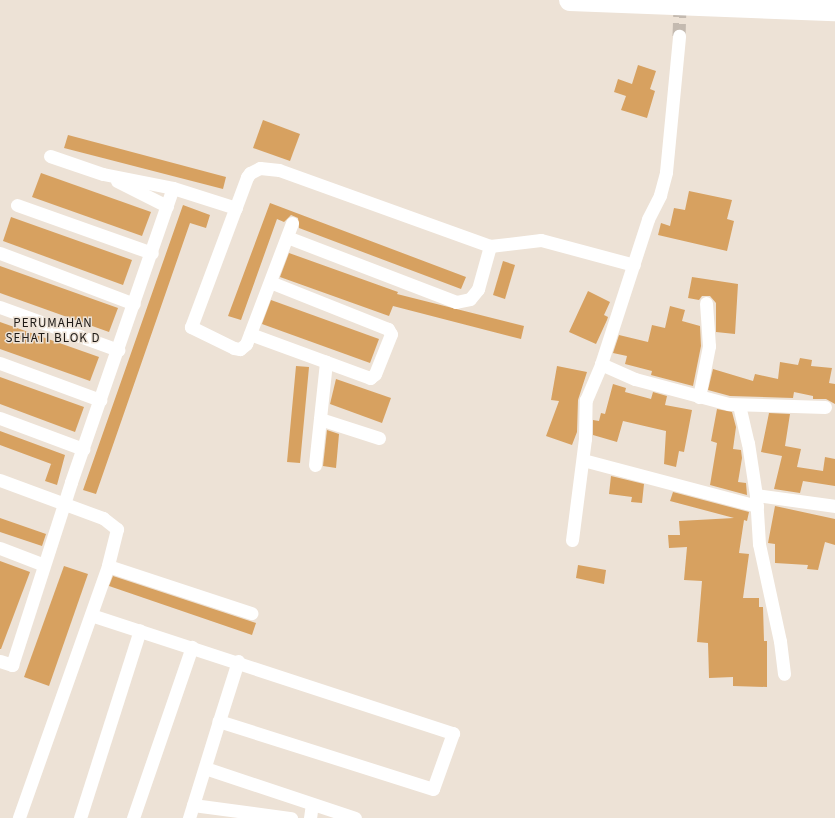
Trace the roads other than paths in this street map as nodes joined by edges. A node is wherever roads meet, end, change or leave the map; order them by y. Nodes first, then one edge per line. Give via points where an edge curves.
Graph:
1 (570, 0) edge
2 (835, 10) edge
3 (679, 36) tunnel mouth
4 (50, 156) dead end
5 (103, 174) junction
6 (173, 188) junction
7 (17, 206) dead end
8 (167, 206) junction
9 (236, 208) junction
10 (292, 223) dead end
11 (287, 237) junction
12 (490, 246) junction
13 (0, 253) edge
14 (152, 253) junction
15 (634, 265) junction
16 (270, 282) junction
17 (706, 303) dead end
18 (134, 304) junction
19 (0, 307) edge
20 (250, 334) junction
21 (118, 350) junction
22 (326, 362) junction
23 (0, 364) edge
24 (601, 364) junction
25 (699, 397) junction
26 (100, 400) junction
27 (739, 406) junction
28 (825, 407) dead end
29 (0, 418) edge
30 (320, 419) junction
31 (380, 438) dead end
32 (82, 449) junction
33 (583, 460) junction
34 (314, 465) dead end
35 (0, 480) edge
36 (757, 500) junction
37 (64, 503) junction
38 (835, 506) edge
39 (572, 540) dead end
40 (0, 548) edge
41 (44, 565) junction
42 (108, 566) junction
43 (251, 614) dead end
44 (91, 615) junction
45 (140, 630) junction
46 (192, 646) junction
47 (0, 661) edge
48 (238, 661) junction
49 (784, 674) dead end
50 (219, 721) junction
51 (205, 768) junction
52 (312, 804) junction
53 (193, 805) junction
54 (19, 818) edge
55 (80, 818) edge
56 (133, 818) edge
57 (189, 818) edge
58 (291, 818) edge
59 (310, 818) edge
60 (355, 818) edge

1 - 2 highway
3 - 15 street via 666,172
4 - 5 street
5 - 6 street
5 - 8 street
6 - 8 street
6 - 9 street
7 - 14 street
8 - 14 street
9 - 12 street via 250,173 260,168 272,168
9 - 20 street via 191,327 240,349 246,344
10 - 11 street
11 - 12 street via 456,302 470,299 478,289
11 - 16 street
12 - 15 street via 541,240
13 - 18 street
14 - 18 street
15 - 24 street
16 - 20 street
16 - 22 street via 390,330 373,377
17 - 25 street via 709,346
18 - 21 street
19 - 21 street
20 - 22 street
21 - 26 street
22 - 30 street
23 - 26 street
24 - 25 street via 635,379
24 - 33 street via 585,404
25 - 27 street
26 - 32 street
27 - 28 street
27 - 36 street
29 - 32 street
30 - 31 street
30 - 34 street
32 - 37 street
33 - 36 street
33 - 39 street
35 - 37 street
36 - 38 street
36 - 49 street via 759,544 780,641
37 - 41 street
37 - 42 street via 103,518 117,529
40 - 41 street
41 - 47 street via 12,665
42 - 43 street
42 - 44 street
44 - 45 street
44 - 54 street
45 - 46 street
45 - 55 street
46 - 48 street
46 - 56 street
48 - 50 street
48 - 50 street via 453,733 432,789
50 - 51 street
51 - 52 street
51 - 53 street
52 - 59 street
52 - 60 street
53 - 57 street
53 - 58 street

